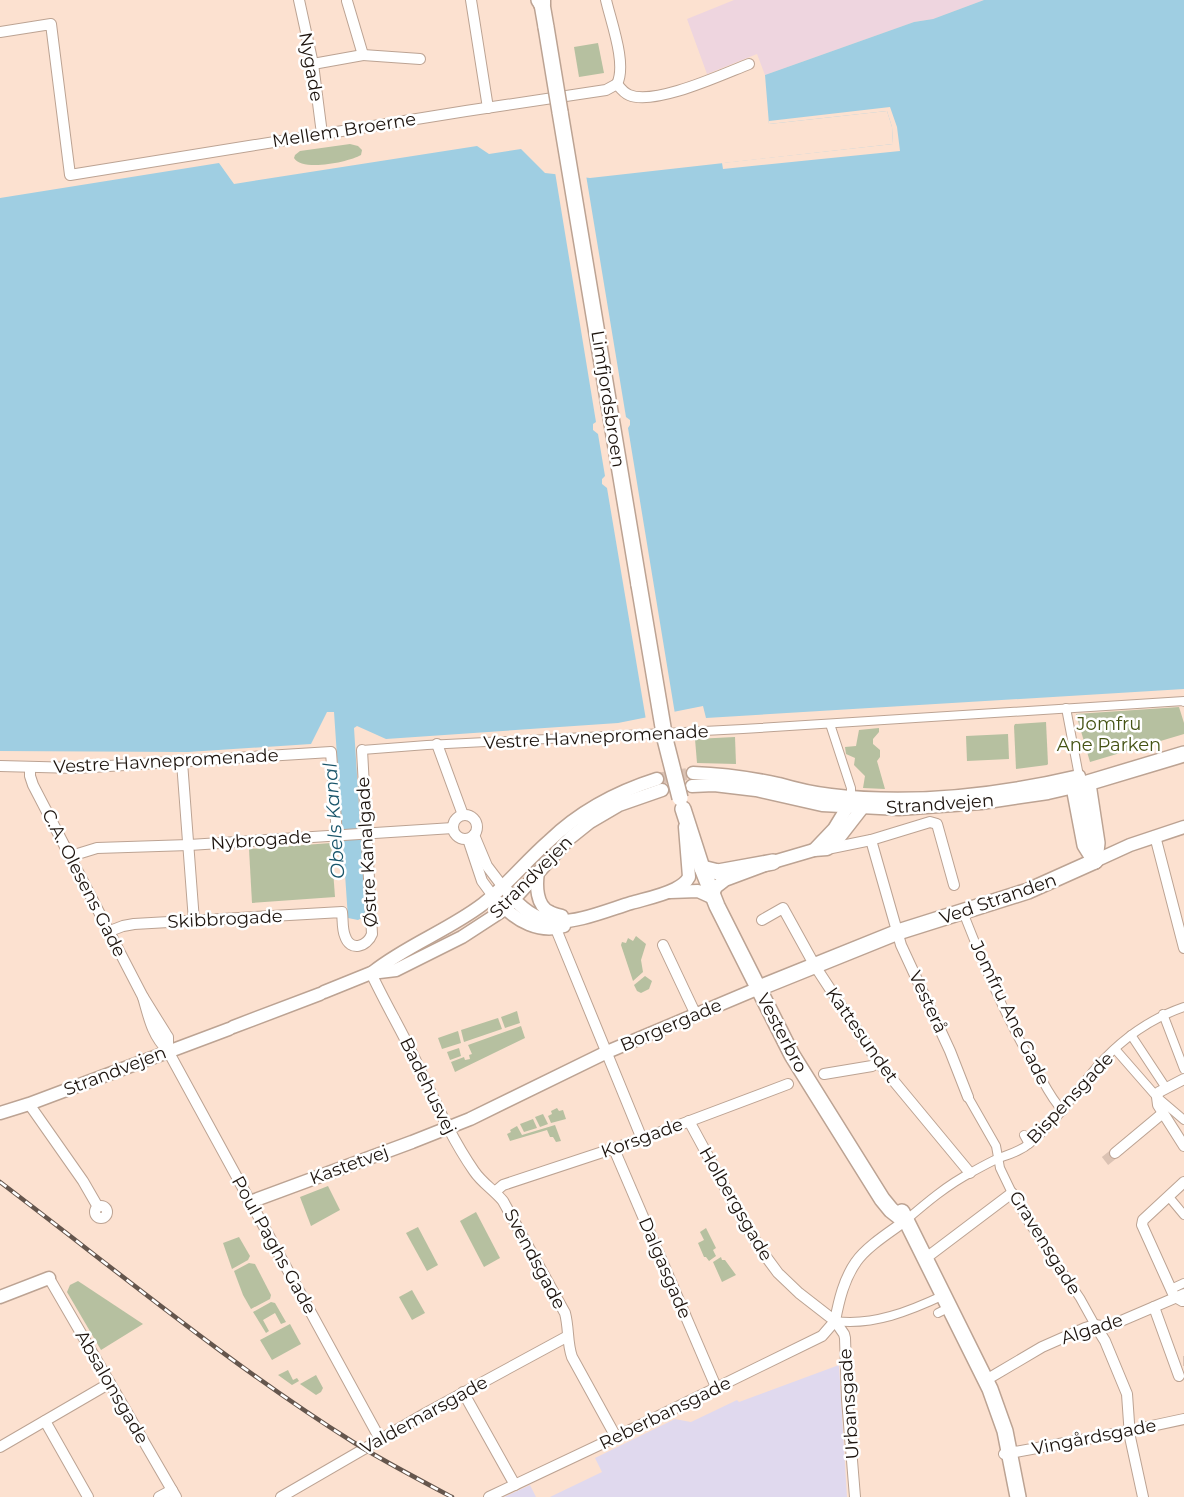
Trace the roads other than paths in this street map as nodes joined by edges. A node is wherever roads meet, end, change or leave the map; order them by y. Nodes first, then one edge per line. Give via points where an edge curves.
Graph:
1 (299, 0) edge
2 (471, 0) edge
3 (606, 0) edge
4 (348, 1) edge
5 (542, 2) edge
6 (0, 32) edge
7 (363, 55) junction
8 (420, 59) dead end
9 (313, 64) junction
10 (749, 64) dead end
11 (617, 84) junction
12 (488, 108) junction
13 (322, 134) junction
14 (1184, 702) edge
15 (1066, 708) junction
16 (830, 724) junction
17 (437, 744) junction
18 (1184, 746) edge
19 (362, 750) joint
20 (1184, 754) edge
21 (182, 762) junction
22 (0, 766) edge
23 (30, 767) junction
24 (657, 778) tunnel mouth
25 (692, 779) tunnel mouth
26 (1080, 782) junction
27 (662, 790) tunnel mouth
28 (850, 802) junction
29 (682, 804) junction
30 (863, 807) junction
31 (464, 815) junction
32 (1184, 827) edge
33 (453, 828) junction
34 (365, 834) junction
35 (339, 835) junction
36 (1155, 836) junction
37 (471, 837) junction
38 (871, 840) junction
39 (189, 845) junction
40 (814, 850) junction
41 (827, 850) junction
42 (71, 856) junction
43 (1095, 860) junction
44 (773, 862) junction
45 (702, 868) junction
46 (538, 872) junction
47 (954, 885) dead end
48 (504, 887) junction
49 (668, 892) junction
50 (493, 896) junction
51 (713, 898) junction
52 (509, 904) junction
53 (342, 912) joint
54 (962, 912) junction
55 (582, 918) junction
56 (762, 920) dead end
57 (194, 921) junction
58 (556, 929) junction
59 (110, 931) junction
60 (898, 932) junction
61 (662, 945) dead end
62 (1184, 948) edge
63 (814, 966) junction
64 (371, 973) junction
65 (759, 988) junction
66 (1184, 1007) edge
67 (696, 1014) junction
68 (1163, 1014) junction
69 (1131, 1035) junction
70 (1115, 1049) junction
71 (168, 1051) junction
72 (607, 1052) junction
73 (1146, 1059) junction
74 (878, 1062) junction
75 (1184, 1069) edge
76 (1134, 1070) junction
77 (824, 1074) dead end
78 (1184, 1079) edge
79 (788, 1084) dead end
80 (1166, 1088) junction
81 (968, 1097) joint
82 (1157, 1097) junction
83 (29, 1104) junction
84 (1063, 1111) junction
85 (0, 1113) edge
86 (1163, 1113) junction
87 (1184, 1120) edge
88 (689, 1121) junction
89 (448, 1128) junction
90 (1024, 1135) dead end
91 (642, 1139) junction
92 (1029, 1144) junction
93 (1184, 1146) edge
94 (614, 1149) junction
95 (1116, 1153) tunnel mouth
96 (997, 1159) junction
97 (970, 1173) junction
98 (1184, 1182) edge
99 (496, 1191) junction
100 (1012, 1193) junction
101 (1169, 1197) junction
102 (250, 1202) junction
103 (98, 1207) dead end
104 (1184, 1215) edge
105 (905, 1221) junction
106 (926, 1258) junction
107 (49, 1278) joint
108 (1184, 1283) edge
109 (1178, 1296) edge
110 (0, 1298) edge
111 (944, 1305) junction
112 (1154, 1308) junction
113 (835, 1320) junction
114 (1095, 1325) junction
115 (568, 1336) junction
116 (1179, 1363) edge
117 (1180, 1376) dead end
118 (986, 1380) junction
119 (110, 1383) junction
120 (716, 1387) junction
121 (463, 1392) junction
122 (1184, 1419) edge
123 (45, 1421) junction
124 (1129, 1430) junction
125 (616, 1438) junction
126 (380, 1439) junction
127 (0, 1447) edge
128 (1007, 1454) junction
129 (515, 1485) junction
130 (174, 1493) edge
131 (88, 1497) edge
132 (159, 1497) edge
133 (281, 1497) edge
134 (489, 1497) edge
135 (855, 1497) edge
136 (1014, 1497) edge
137 (1018, 1497) edge
138 (1143, 1497) edge

1 - 9 street, Nygade
2 - 12 street
3 - 11 street via 621,72
4 - 7 street
5 - 29 main road, Limfjordsbroen, bridge via 665,740
6 - 13 street, Mellem Broerne via 51,24 70,174
7 - 8 street
7 - 9 street
9 - 13 street, Nygade
10 - 11 street via 677,91 646,97 630,96
11 - 12 street, Mellem Broerne via 606,90
12 - 13 street, Mellem Broerne
14 - 15 street, Vestre Havnepromenade
15 - 16 street, Vestre Havnepromenade
15 - 26 street
16 - 17 street, Vestre Havnepromenade
16 - 28 street via 851,788
17 - 19 street, Vestre Havnepromenade
17 - 31 street
18 - 26 main road, Strandvejen
19 - 34 street, Østre Kanalgade
20 - 26 main road, Strandvejen
21 - 23 street, Vestre Havnepromenade via 77,768
21 - 35 street, Vestre Havnepromenade via 331,752
21 - 39 street
22 - 23 street, Vestre Havnepromenade
23 - 42 street, C.A. Olesens Gade via 33,785
24 - 48 street, Strandvejen via 587,810 548,841
25 - 28 street, Strandvejen via 822,805
26 - 28 street, Strandvejen via 948,797
26 - 30 street, Strandvejen via 1048,793 956,806
26 - 43 main road via 1097,843
27 - 46 street, Strandvejen via 619,805 590,822
28 - 30 street, Strandvejen
28 - 40 street via 829,835
29 - 45 main road, Vesterbro
29 - 49 street via 689,876
29 - 51 main road, Vesterbro via 698,870
30 - 41 street
31 - 33 street via 456,819
31 - 37 street via 475,820 477,828
32 - 36 street, Ved Stranden
33 - 34 street, Nybrogade
33 - 37 street via 456,836 464,840
34 - 35 street, Nybrogade
34 - 53 street, Østre Kanalgade via 372,934 364,945 352,945 347,941
35 - 39 street, Nybrogade
36 - 43 street, Ved Stranden
36 - 62 street
37 - 48 street via 487,866
37 - 50 street via 482,881
38 - 41 street
38 - 47 street, Ved Stranden via 935,822
38 - 60 street, Vesterå
39 - 42 street, Nybrogade via 96,848
39 - 57 street
40 - 41 street
40 - 44 street
42 - 59 street, C.A. Olesens Gade
43 - 54 main road, Ved Stranden via 1028,891
44 - 45 main road via 718,872
44 - 51 street via 725,880 716,887
45 - 51 main road, Vesterbro
46 - 52 street, Strandvejen
46 - 55 street via 536,882 540,903 548,912
48 - 50 street, Strandvejen
48 - 52 street
49 - 51 street via 698,891
49 - 55 street
50 - 52 street
50 - 64 street, Strandvejen
51 - 65 main road, Vesterbro
52 - 55 street via 552,921
52 - 58 street via 515,917 536,928
52 - 64 street, Strandvejen via 462,937 396,970
53 - 57 street, Skibbrogade
54 - 60 main road, Ved Stranden
54 - 84 street, Jomfru Ane Gade via 1007,1016
55 - 58 street
56 - 63 street, Kattesundet via 783,908
57 - 59 street, Skibbrogade via 134,924
58 - 72 street
59 - 71 street, C.A. Olesens Gade via 143,997 168,1037
60 - 63 main road, Borgergade
60 - 81 street, Vesterå
61 - 67 street
63 - 65 main road, Borgergade
63 - 74 street, Kattesundet
64 - 71 street, Strandvejen
64 - 89 street, Badehusvej
65 - 67 street, Borgergade
65 - 105 main road, Vesterbro via 792,1056 882,1199
66 - 68 street, Bispensgade
67 - 72 street, Borgergade
68 - 69 street, Bispensgade
68 - 75 street
69 - 70 street, Bispensgade
69 - 73 street
70 - 76 street
70 - 84 street, Bispensgade
71 - 83 street, Strandvejen
71 - 102 street, Poul Paghs Gade
72 - 89 street, Borgergade
72 - 91 street
73 - 76 street
73 - 80 street
74 - 77 street via 872,1066
74 - 97 street, Kattesundet
76 - 82 street
78 - 80 street
79 - 88 street, Korsgade
80 - 82 street
81 - 96 street, Vesterå via 996,1146
82 - 86 street
82 - 87 street
83 - 85 street, Strandvejen
83 - 103 street
84 - 92 street, Bispensgade
86 - 93 street
86 - 95 street
88 - 91 street, Korsgade
88 - 113 street, Holbergsgade via 764,1254 799,1293
89 - 99 street, Badehusvej via 475,1173
89 - 102 street, Kastetvej
90 - 92 street
91 - 94 street, Korsgade
92 - 96 street, Bispensgade
94 - 99 street, Korsgade via 503,1185
94 - 120 street, Dalgasgade
96 - 97 street, Bispensgade
96 - 100 street, Gravensgade
97 - 105 street, Bispensgade
98 - 101 street
99 - 115 street, Svendsgade via 564,1313
100 - 106 street
100 - 114 street, Gravensgade
101 - 104 street
101 - 109 street via 1143,1220 1142,1225
102 - 126 street, Poul Paghs Gade
105 - 106 main road, Vesterbro
105 - 113 street via 856,1261 840,1294
106 - 111 main road, Vesterbro
107 - 110 street
107 - 119 street, Absalonsgade
108 - 109 street, Algade
109 - 112 street, Algade
111 - 113 street via 850,1323
111 - 118 main road, Vesterbro
112 - 114 street, Algade via 1107,1327
112 - 116 street
113 - 120 street, Reberbansgade via 822,1336
113 - 135 street, Urbansgade via 845,1338
114 - 118 street, Algade via 1042,1347
114 - 124 street via 1105,1341 1126,1394
115 - 121 street, Valdemarsgade
115 - 125 street, Svendsgade via 572,1357
116 - 117 street
118 - 128 main road, Vesterbro
119 - 123 street
119 - 130 street, Absalonsgade
120 - 125 street, Reberbansgade
121 - 126 street, Valdemarsgade
121 - 129 street
122 - 124 street, Vingårdsgade
123 - 127 street
123 - 131 street
124 - 128 street, Vingårdsgade
124 - 138 street
125 - 129 street, Reberbansgade
126 - 133 street, Valdemarsgade
128 - 136 main road, Vesterbro
128 - 137 main road, Vesterbro
129 - 134 street, Reberbansgade
130 - 132 street

